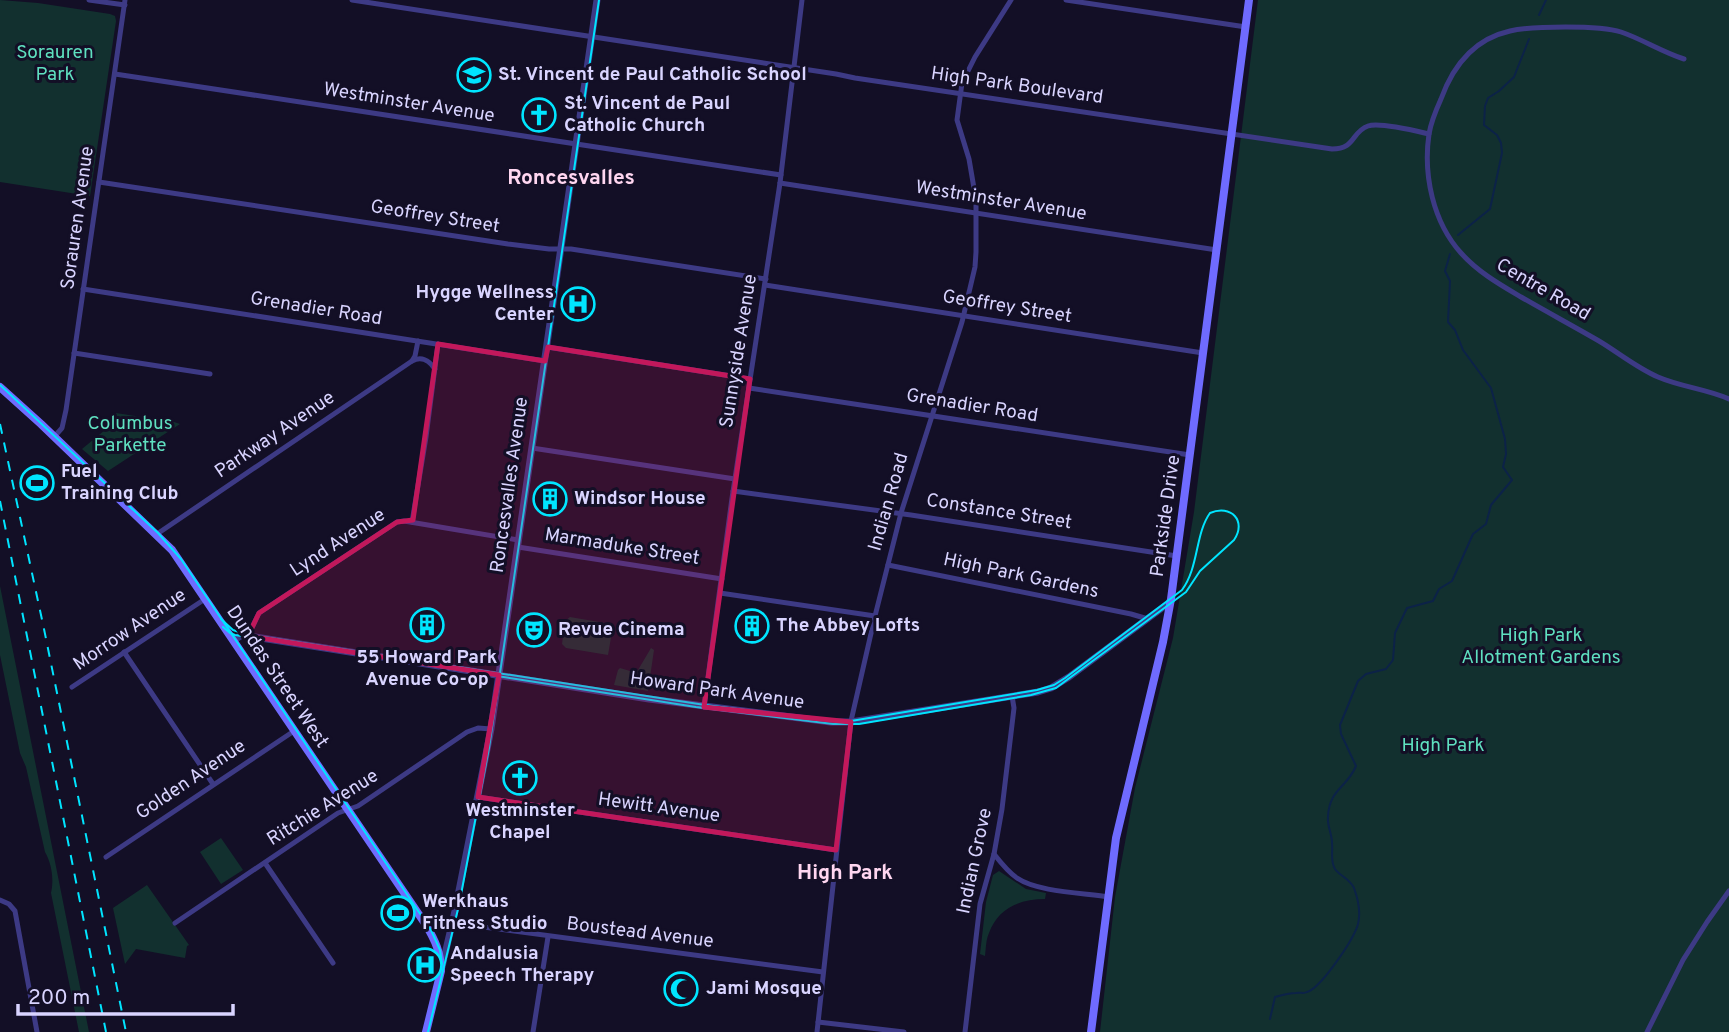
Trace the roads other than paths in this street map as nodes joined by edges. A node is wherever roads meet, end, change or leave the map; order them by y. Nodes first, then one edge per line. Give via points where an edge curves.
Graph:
1 (89, 0) edge
2 (352, 0) edge
3 (597, 0) edge
4 (802, 0) edge
5 (1011, 0) edge
6 (1066, 0) edge
7 (1249, 0) edge
8 (125, 3) edge
9 (1246, 27) junction
10 (592, 37) junction
11 (1684, 59) dead end
12 (794, 68) junction
13 (115, 74) junction
14 (960, 94) junction
15 (1232, 134) junction
16 (1429, 134) junction
17 (576, 143) junction
18 (781, 175) junction
19 (99, 181) junction
20 (780, 183) junction
21 (977, 214) junction
22 (561, 248) junction
23 (1217, 250) junction
24 (765, 282) junction
25 (83, 289) junction
26 (964, 316) junction
27 (418, 341) junction
28 (438, 344) junction
29 (547, 347) junction
30 (74, 353) junction
31 (1203, 353) junction
32 (412, 361) junction
33 (545, 361) junction
34 (435, 369) junction
35 (210, 374) dead end
36 (750, 379) junction
37 (0, 387) edge
38 (749, 388) junction
39 (1729, 399) edge
40 (932, 416) junction
41 (54, 437) junction
42 (532, 448) junction
43 (1190, 456) junction
44 (735, 479) junction
45 (733, 491) junction
46 (901, 513) junction
47 (412, 522) junction
48 (157, 534) junction
49 (518, 543) junction
50 (1177, 556) junction
51 (888, 565) junction
52 (722, 579) junction
53 (720, 593) junction
54 (205, 599) junction
55 (1170, 602) junction
56 (875, 617) junction
57 (1147, 620) junction
58 (248, 636) junction
59 (234, 640) junction
60 (124, 652) junction
61 (499, 675) junction
62 (72, 687) dead end
63 (1012, 696) junction
64 (704, 707) junction
65 (851, 722) junction
66 (491, 729) junction
67 (294, 731) junction
68 (213, 783) junction
69 (478, 797) junction
70 (348, 810) junction
71 (836, 850) junction
72 (994, 854) junction
73 (106, 856) dead end
74 (265, 863) junction
75 (1729, 891) edge
76 (1109, 897) junction
77 (0, 900) edge
78 (175, 923) dead end
79 (453, 923) junction
80 (548, 937) junction
81 (333, 963) dead end
82 (441, 971) junction
83 (823, 972) junction
84 (818, 1022) junction
85 (37, 1032) edge
86 (426, 1032) edge
87 (533, 1032) edge
88 (817, 1032) edge
89 (904, 1032) edge
90 (965, 1032) edge
91 (1091, 1032) edge
92 (1647, 1032) edge

1 - 8 street
2 - 10 street, High Park Boulevard
3 - 10 street, Roncesvalles Avenue
4 - 12 street, Sunnyside Avenue
5 - 14 street, Indian Road via 965,74
6 - 9 street
7 - 9 main road, Parkside Drive
8 - 13 street, Sorauren Avenue
9 - 15 main road, Parkside Drive
10 - 12 street, High Park Boulevard
10 - 17 street, Roncesvalles Avenue
11 - 16 street, Centre Road via 1612,30 1510,31 1470,52 1454,70
12 - 14 street, High Park Boulevard
12 - 18 street, Sunnyside Avenue
13 - 17 street, Westminster Avenue
13 - 19 street, Sorauren Avenue
14 - 15 street, High Park Boulevard
14 - 21 street, Indian Road via 957,120 972,172
15 - 16 street, High Park Boulevard via 1336,150 1372,125
15 - 23 main road, Parkside Drive
16 - 39 street, Centre Road via 1432,198 1447,234 1469,261 1496,282 1646,371
17 - 18 street, Westminster Avenue
17 - 22 street, Roncesvalles Avenue
18 - 20 street, Sunnyside Avenue
19 - 22 street, Geoffrey Street via 508,244
19 - 25 street, Sorauren Avenue
20 - 21 street, Westminster Avenue
20 - 24 street, Sunnyside Avenue
21 - 23 street, Westminster Avenue
21 - 26 street, Indian Road via 975,267
22 - 24 street, Geoffrey Street
22 - 29 street, Roncesvalles Avenue
23 - 31 main road, Parkside Drive
24 - 26 street, Geoffrey Street
24 - 36 street, Sunnyside Avenue
25 - 27 street, Grenadier Road
25 - 30 street, Sorauren Avenue
26 - 31 street, Geoffrey Street
26 - 40 street, Indian Road
27 - 28 street, Grenadier Road
27 - 32 street
28 - 33 street, Grenadier Road
28 - 34 street, Lynd Avenue
29 - 33 street, Roncesvalles Avenue
29 - 36 street
30 - 35 street
30 - 41 street, Sorauren Avenue via 62,428
31 - 43 main road, Parkside Drive
32 - 34 street via 421,359
32 - 48 street, Parkway Avenue
33 - 42 street, Roncesvalles Avenue
34 - 47 street, Lynd Avenue
36 - 38 street, Sunnyside Avenue
37 - 41 main road, Dundas Street West
38 - 40 street, Grenadier Road
38 - 44 street, Sunnyside Avenue
40 - 43 street, Grenadier Road
40 - 46 street, Indian Road
41 - 48 main road, Dundas Street West
42 - 44 street
42 - 49 street, Roncesvalles Avenue
43 - 50 main road, Parkside Drive
44 - 45 street, Sunnyside Avenue
45 - 46 street, Constance Street
45 - 52 street, Sunnyside Avenue
46 - 50 street, Constance Street
46 - 51 street, Indian Road
47 - 49 street, Marmaduke Street
47 - 58 street, Lynd Avenue via 397,522 259,613
48 - 54 main road, Dundas Street West
49 - 52 street, Marmaduke Street
49 - 61 street, Roncesvalles Avenue
50 - 55 main road, Parkside Drive
51 - 56 street, Indian Road
51 - 57 street, High Park Gardens
52 - 53 street, Sunnyside Avenue
53 - 56 street
53 - 64 street, Sunnyside Avenue
54 - 59 main road, Dundas Street West
54 - 60 street, Morrow Avenue
55 - 57 street, Howard Park Avenue
55 - 76 main road, Parkside Drive via 1116,838
56 - 65 street, Indian Road
57 - 63 street, Howard Park Avenue via 1060,683
58 - 59 street, Howard Park Avenue
58 - 61 street, Howard Park Avenue
59 - 67 main road, Dundas Street West
60 - 62 street, Morrow Avenue
60 - 68 street
61 - 64 street, Howard Park Avenue
61 - 66 street, Roncesvalles Avenue
63 - 65 street, Howard Park Avenue
63 - 72 street, Indian Grove
64 - 65 street, Howard Park Avenue
65 - 71 street, Indian Road
66 - 69 street, Roncesvalles Avenue
66 - 70 street, Ritchie Avenue via 473,728
67 - 68 street, Golden Avenue
67 - 70 main road, Dundas Street West
68 - 73 street, Golden Avenue
69 - 71 street, Hewitt Avenue
69 - 79 street, Roncesvalles Avenue
70 - 74 street, Ritchie Avenue
70 - 82 main road, Dundas Street West via 433,936
71 - 83 street, Indian Road
72 - 76 street via 1024,883
72 - 90 street, Indian Grove via 980,904
74 - 78 street, Ritchie Avenue
74 - 81 street
75 - 92 street via 1683,960
76 - 91 main road, Parkside Drive
77 - 85 street via 15,912
79 - 80 street, Boustead Avenue
79 - 82 street, Roncesvalles Avenue
80 - 83 street, Boustead Avenue
80 - 87 street
82 - 86 main road, Dundas Street West
83 - 84 street, Indian Road
84 - 88 street, Indian Road
84 - 89 street

